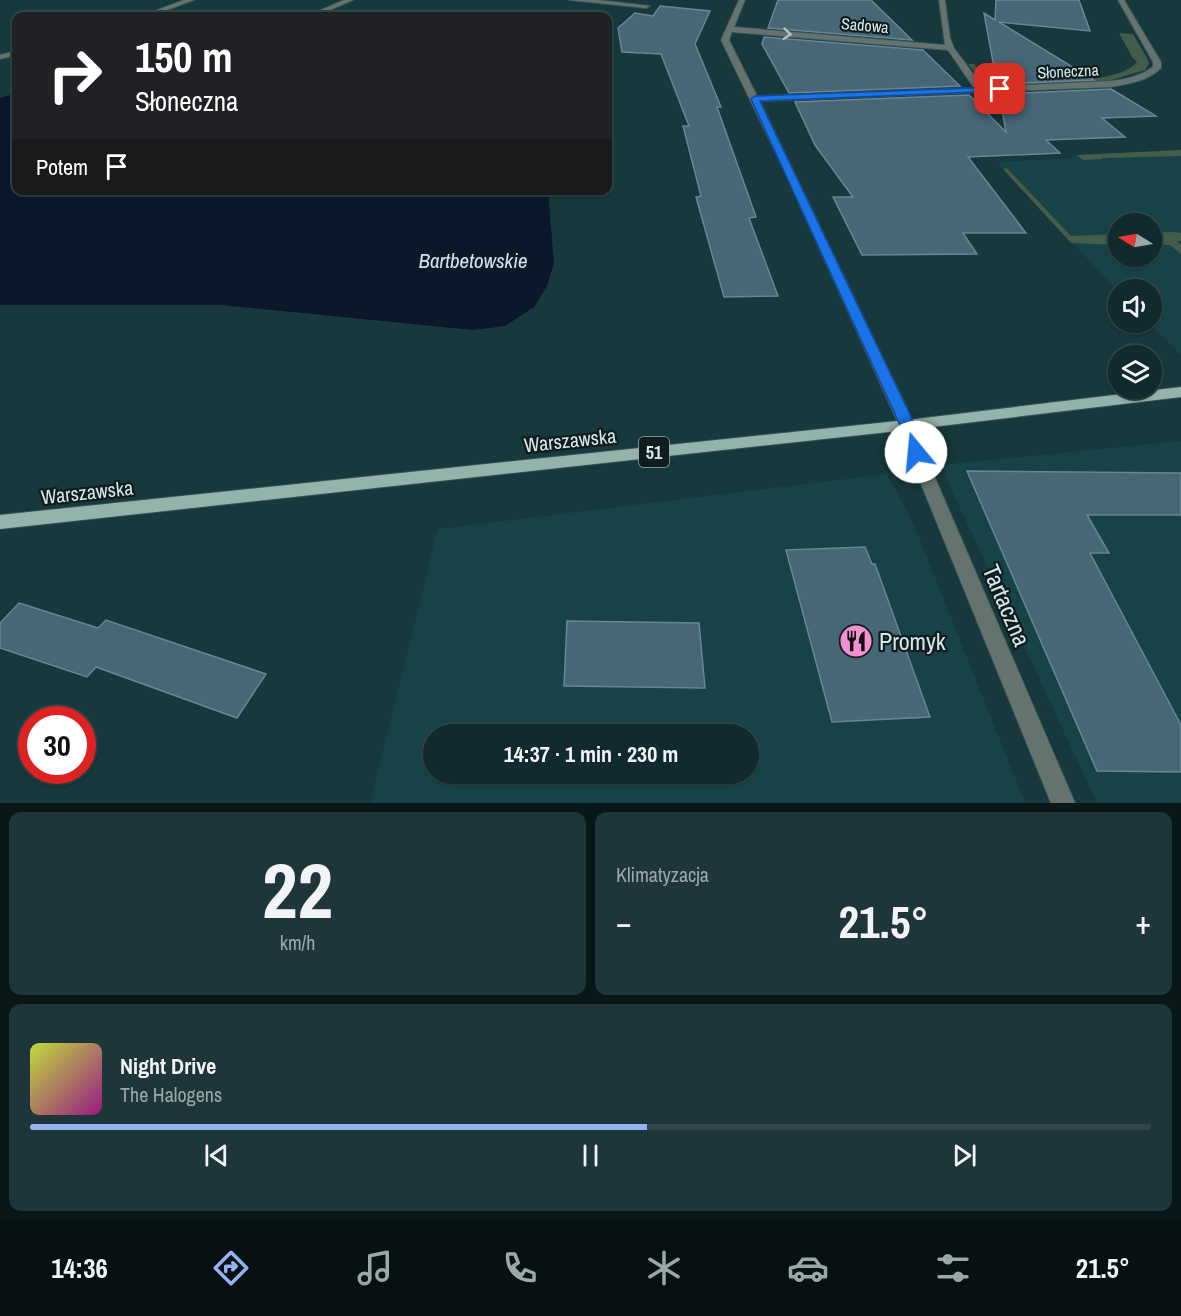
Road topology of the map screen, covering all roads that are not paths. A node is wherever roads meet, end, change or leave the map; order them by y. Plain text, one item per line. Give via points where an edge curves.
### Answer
1 (191, 0) edge
2 (350, 0) edge
3 (572, 0) edge
4 (742, 0) edge
5 (942, 0) edge
6 (1121, 0) edge
7 (646, 6) dead end
8 (156, 12) edge
9 (321, 12) edge
10 (729, 29) junction
11 (950, 48) junction
12 (980, 90) junction
13 (755, 99) junction
14 (1181, 392) edge
15 (908, 425) junction
16 (0, 522) edge
17 (1063, 803) edge

1 - 8 street
2 - 9 street
3 - 7 street
4 - 10 street
5 - 11 street
6 - 12 street, Słoneczna via 1155,57 1157,68 1153,72 1104,85
10 -> 11 street, Sadowa
10 - 13 street, Tartaczna via 725,40
11 - 12 street
12 - 13 street, Słoneczna
13 - 15 street, Tartaczna
14 - 15 main road, Warszawska / 51
15 - 16 main road, Warszawska / 51
15 - 17 street, Tartaczna

